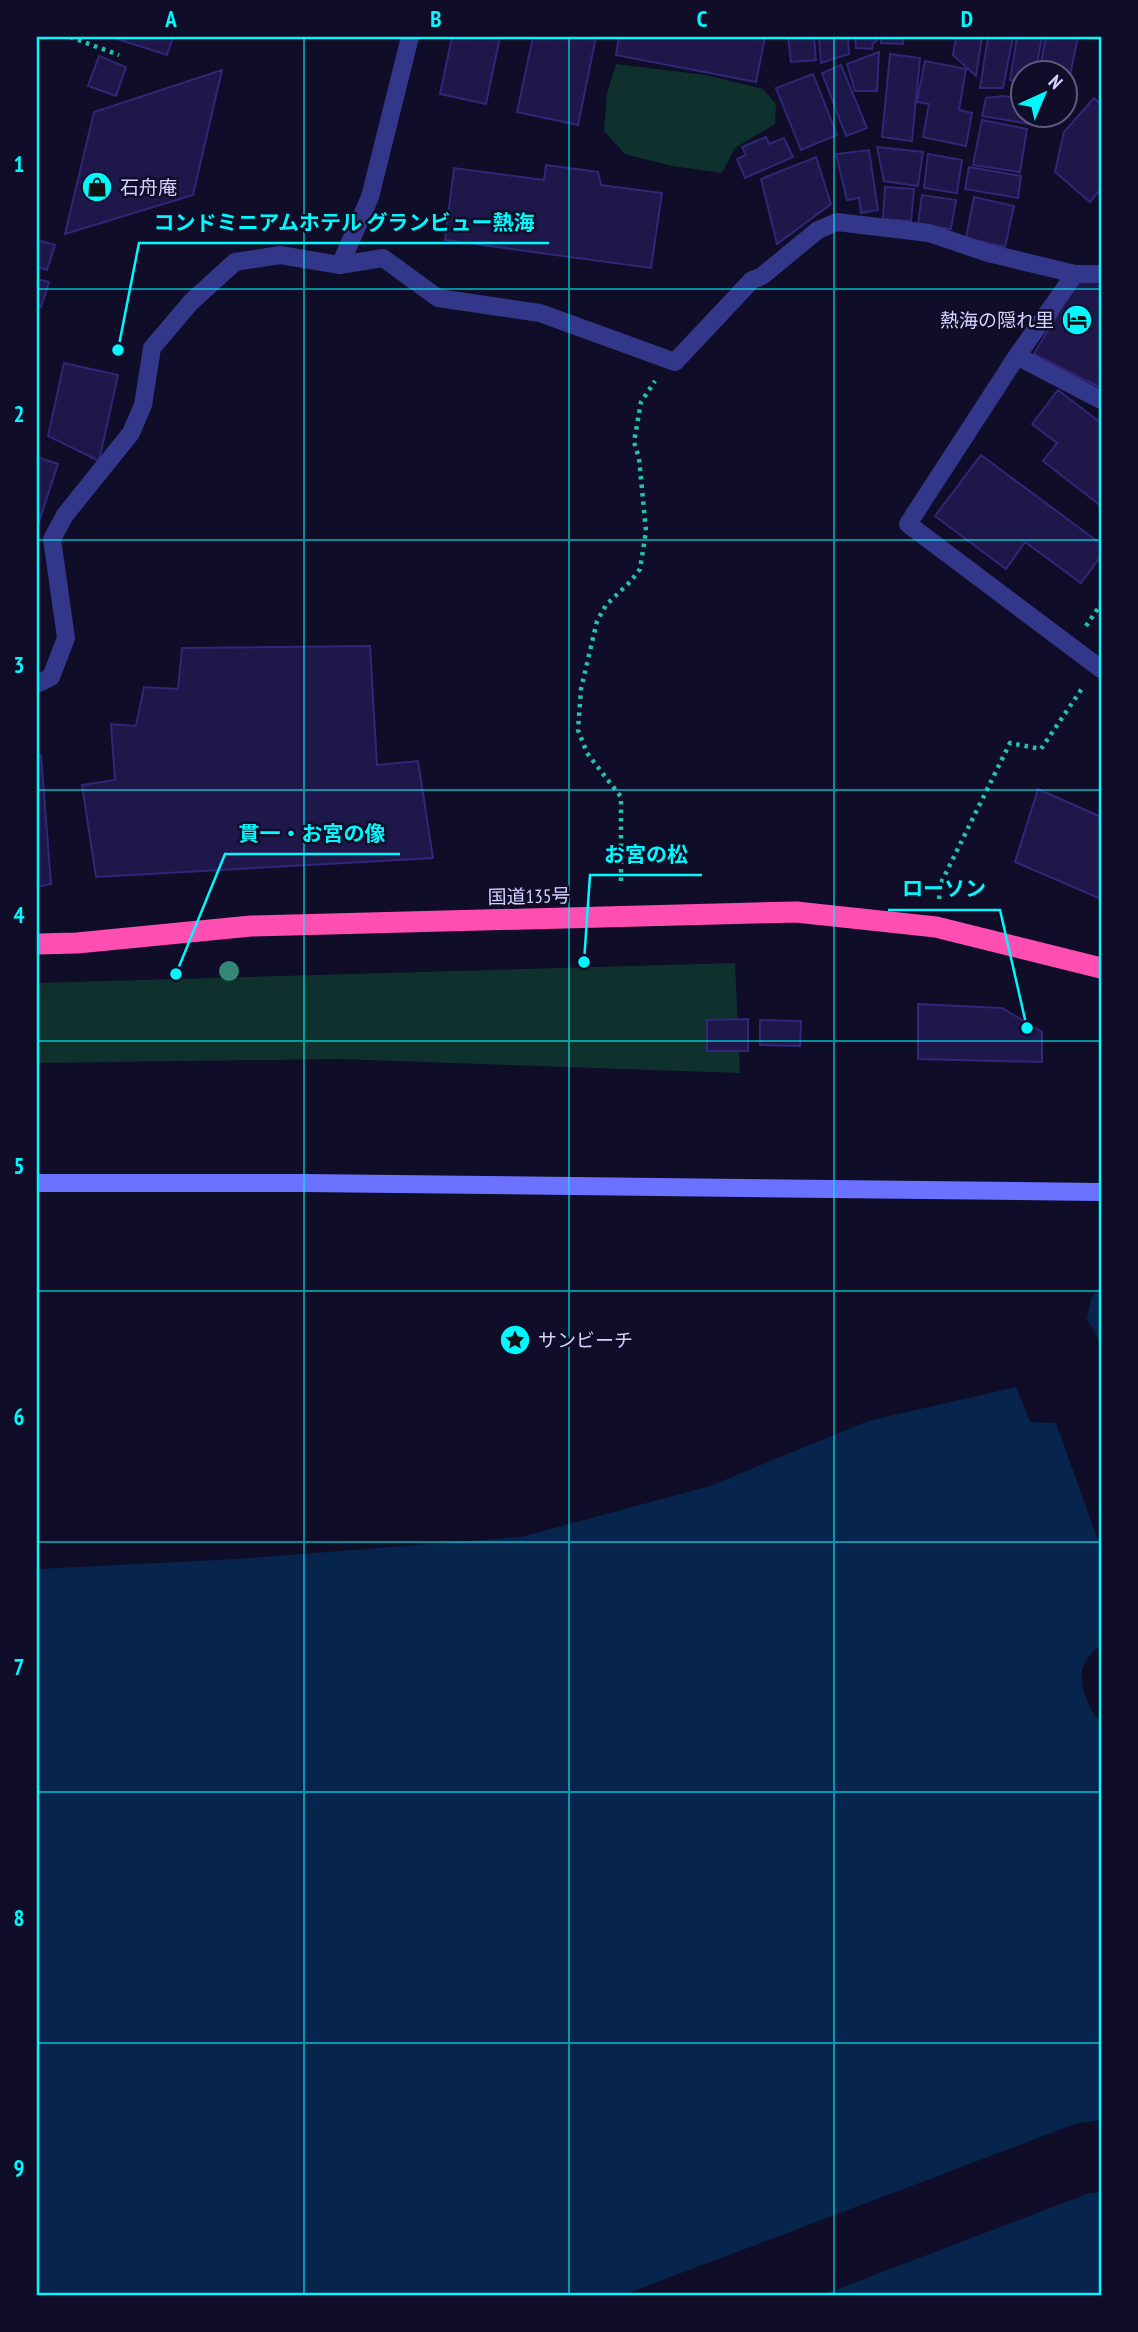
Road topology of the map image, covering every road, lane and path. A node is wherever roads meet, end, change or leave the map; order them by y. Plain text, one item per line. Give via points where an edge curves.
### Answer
1 (70, 37) edge
2 (410, 37) edge
3 (120, 55) dead end
4 (340, 265) junction
5 (1075, 274) junction
6 (1101, 274) edge
7 (1017, 356) junction
8 (674, 362) junction
9 (1101, 400) edge
10 (1099, 668) edge
11 (37, 684) edge
12 (621, 881) dead end
13 (936, 928) junction
14 (37, 944) edge
15 (1101, 969) edge
16 (37, 1183) edge
17 (1101, 1192) edge

1 - 3 path
2 - 4 street via 370,197
4 - 8 street via 383,258 438,298 540,313
4 - 11 street via 280,255 235,262 191,302 152,348 144,405 131,433 65,515 52,539 66,638 51,677
5 - 6 street
5 - 7 street
5 - 8 street via 929,233 837,222 818,230 752,280
7 - 9 street
7 - 10 street via 908,524
8 - 12 path via 641,402 634,442 646,531 640,569 597,621 581,689 579,730 587,753 621,797
10 - 13 path via 1041,749 1010,743 941,883
13 - 14 highway, 国道135号 via 796,912 251,926
13 - 15 highway, 国道135号
16 - 17 street

